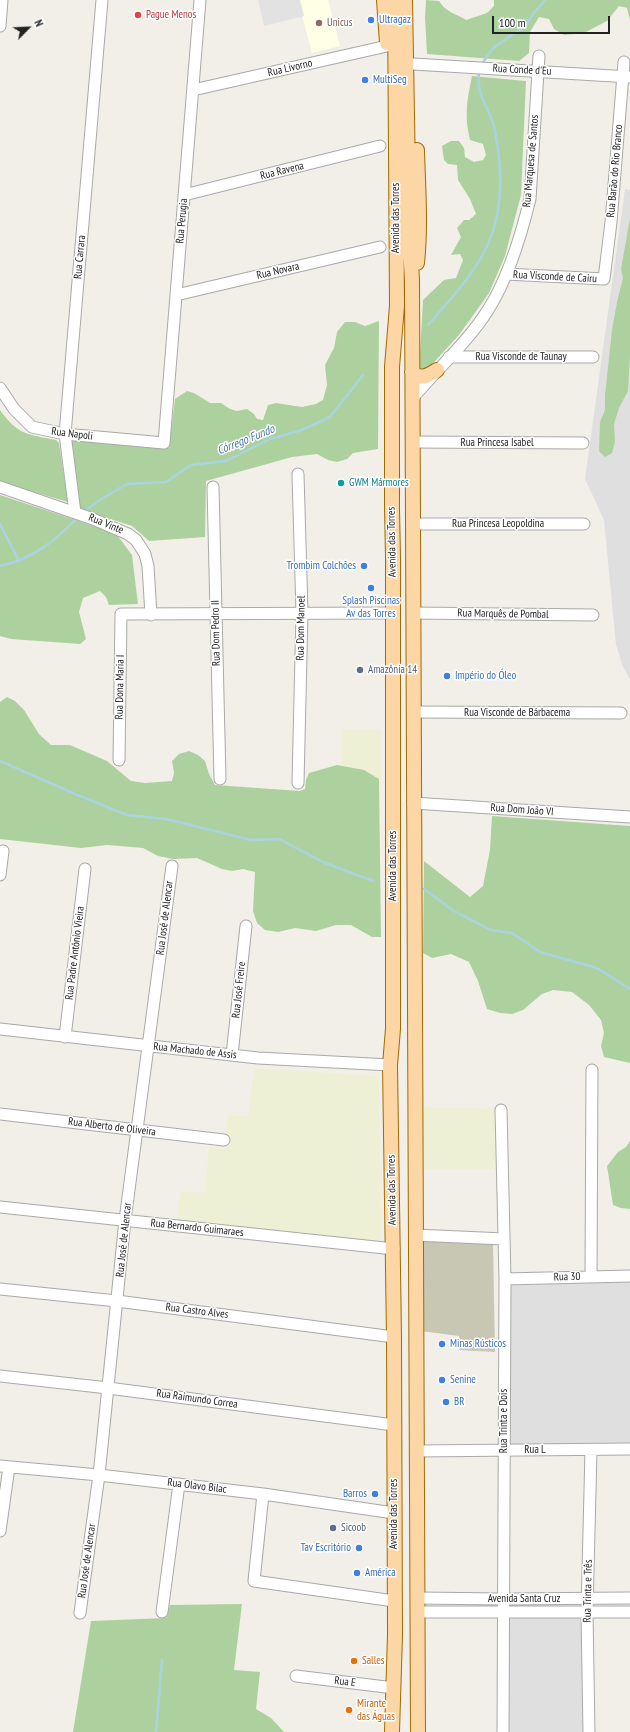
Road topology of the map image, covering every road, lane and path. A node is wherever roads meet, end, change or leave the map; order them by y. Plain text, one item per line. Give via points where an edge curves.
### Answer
1 (2, 0) edge
2 (102, 0) edge
3 (200, 0) edge
4 (384, 0) edge
5 (395, 0) edge
6 (405, 0) edge
7 (413, 0) edge
8 (0, 26) edge
9 (387, 46) junction
10 (538, 56) dead end
11 (624, 62) dead end
12 (413, 64) junction
13 (538, 71) junction
14 (627, 77) edge
15 (193, 90) junction
16 (380, 146) dead end
17 (184, 195) junction
18 (402, 230) junction
19 (380, 247) dead end
20 (506, 274) junction
21 (604, 279) joint
22 (412, 280) junction
23 (176, 295) junction
24 (593, 356) dead end
25 (449, 357) junction
26 (392, 367) junction
27 (437, 370) junction
28 (412, 372) junction
29 (0, 388) edge
30 (412, 399) junction
31 (64, 434) junction
32 (412, 442) junction
33 (164, 443) joint
34 (583, 443) dead end
35 (298, 474) dead end
36 (1, 487) edge
37 (213, 487) dead end
38 (76, 513) junction
39 (412, 524) junction
40 (584, 524) dead end
41 (393, 557) junction
42 (412, 583) junction
43 (302, 612) junction
44 (216, 613) junction
45 (393, 613) junction
46 (413, 613) junction
47 (151, 615) junction
48 (593, 615) dead end
49 (413, 712) junction
50 (621, 713) dead end
51 (120, 760) dead end
52 (220, 779) dead end
53 (298, 783) dead end
54 (414, 804) junction
55 (630, 817) edge
56 (3, 851) dead end
57 (172, 866) dead end
58 (85, 869) dead end
59 (0, 875) edge
60 (246, 926) dead end
61 (0, 1029) edge
62 (65, 1037) junction
63 (149, 1046) junction
64 (232, 1055) junction
65 (415, 1060) junction
66 (390, 1065) junction
67 (592, 1070) dead end
68 (391, 1108) junction
69 (501, 1110) dead end
70 (0, 1114) edge
71 (137, 1130) junction
72 (415, 1134) junction
73 (224, 1140) dead end
74 (0, 1207) edge
75 (125, 1220) junction
76 (415, 1235) junction
77 (504, 1238) junction
78 (394, 1250) junction
79 (630, 1276) edge
80 (591, 1277) junction
81 (504, 1279) junction
82 (0, 1289) edge
83 (117, 1301) junction
84 (394, 1337) junction
85 (0, 1376) edge
86 (108, 1388) junction
87 (394, 1425) junction
88 (630, 1449) edge
89 (504, 1450) junction
90 (591, 1450) junction
91 (416, 1451) junction
92 (4, 1467) edge
93 (99, 1475) junction
94 (179, 1484) junction
95 (263, 1494) junction
96 (394, 1513) junction
97 (0, 1531) edge
98 (417, 1598) junction
99 (630, 1598) edge
100 (504, 1599) junction
101 (587, 1599) junction
102 (394, 1601) junction
103 (162, 1612) dead end
104 (417, 1612) junction
105 (504, 1612) junction
106 (587, 1612) junction
107 (630, 1612) edge
108 (80, 1613) dead end
109 (395, 1635) junction
110 (417, 1647) junction
111 (296, 1676) dead end
112 (394, 1688) junction
113 (392, 1732) edge
114 (418, 1732) edge
115 (503, 1732) edge
116 (589, 1732) edge

1 - 8 street
2 - 31 street, Rua Carrara
3 - 15 street, Rua Perugia
4 - 9 main road
5 - 18 main road, Avenida das Torres
6 - 18 main road, Avenida das Torres
7 - 12 main road
9 - 15 street, Rua Livorno
9 - 26 main road
10 - 13 street, Rua Marquesa de Santos
11 - 14 street, Rua Barão do Rio Branco
12 - 13 street, Rua Conde d'Eu
12 - 22 main road via 420,243 417,267
13 - 14 street, Rua Conde d'Eu
13 - 20 street, Rua Marquesa de Santos via 530,199
14 - 21 street, Rua Barão do Rio Branco
15 - 17 street, Rua Perugia
16 - 17 street, Rua Ravena
17 - 23 street, Rua Perugia
18 - 22 main road, Avenida das Torres
18 - 26 main road, Avenida das Torres
19 - 23 street, Rua Novara
20 - 21 street, Rua Visconde de Cairu
20 - 25 street, Rua Marquesa de Santos via 488,310
22 - 28 main road, Avenida das Torres
23 - 33 street, Rua Perugia
24 - 25 street, Rua Visconde de Taunay
25 - 27 street, Rua Marquesa de Santos
26 - 41 main road, Avenida das Torres
27 - 28 main road via 421,377 415,376
27 - 30 street, Rua Marquesa de Santos
28 - 30 main road, Avenida das Torres
29 - 31 street, Rua Napoli via 14,409 32,427
30 - 32 main road, Avenida das Torres
31 - 33 street, Rua Napoli
31 - 38 street, Rua Carrara
32 - 34 street, Rua Princesa Isabel
32 - 39 main road, Avenida das Torres
35 - 43 street, Rua Dom Manoel
36 - 38 street, Rua Vinte
37 - 44 street, Rua Dom Pedro II
38 - 47 street, Rua Vinte via 128,534 136,540 145,554 148,566
39 - 40 street, Rua Princesa Leopoldina
39 - 42 main road, Avenida das Torres
41 - 42 main road via 397,548 407,549 411,558
41 - 45 main road, Avenida das Torres
42 - 46 main road, Avenida das Torres
43 - 44 street
43 - 45 street
43 - 53 street, Rua Dom Manoel
44 - 47 street
44 - 52 street, Rua Dom Pedro II
45 - 66 main road, Avenida das Torres via 393,1029
46 - 48 street, Rua Marquês de Pombal
46 - 49 main road, Avenida das Torres
47 - 51 street, Rua Dona Maria I via 121,614
49 - 50 street, Rua Visconde de Bárbacema
49 - 54 main road, Avenida das Torres
54 - 55 street, Rua Dom João VI
54 - 65 main road, Avenida das Torres
56 - 59 street
57 - 63 street, Rua José de Alencar
58 - 62 street, Rua Padre Antônio Vieira
60 - 64 street, Rua José Freire
61 - 62 street, Rua Machado de Assis
62 - 63 street, Rua Machado de Assis
63 - 64 street, Rua Machado de Assis
63 - 71 street, Rua José de Alencar
64 - 66 street, Rua Machado de Assis
65 - 66 main road via 412,1067 407,1069 400,1070
65 - 72 main road, Avenida das Torres
66 - 68 main road, Avenida das Torres
67 - 80 street
68 - 72 main road via 402,1101 408,1102 413,1112
68 - 78 main road, Avenida das Torres
69 - 77 street, Rua Trinta e Dois
70 - 71 street, Rua Alberto de Oliveira
71 - 73 street, Rua Alberto de Oliveira
71 - 75 street, Rua José de Alencar
72 - 76 main road, Avenida das Torres
74 - 75 street, Rua Bernardo Guimaraes
75 - 78 street, Rua Bernardo Guimaraes
75 - 83 street, Rua José de Alencar
76 - 77 street
76 - 91 main road, Avenida das Torres
77 - 81 street, Rua Trinta e Dois
78 - 84 main road, Avenida das Torres
79 - 80 street, Rua 30
80 - 81 street, Rua 30
81 - 89 street, Rua Trinta e Dois
82 - 83 street, Rua Castro Alves
83 - 84 street, Rua Castro Alves
83 - 86 street, Rua José de Alencar
84 - 87 main road, Avenida das Torres
85 - 86 street, Rua Raimundo Correa
86 - 87 street, Rua Raimundo Correa
86 - 93 street, Rua José de Alencar
87 - 96 main road, Avenida das Torres
88 - 90 street, Rua L
89 - 90 street, Rua L
89 - 91 street, Rua L
89 - 100 street, Rua Trinta e Dois
90 - 101 street, Rua Trinta e Três
91 - 98 main road, Avenida das Torres
92 - 93 street, Rua Olavo Bilac
92 - 97 street
93 - 94 street, Rua Olavo Bilac
93 - 108 street, Rua José de Alencar
94 - 95 street, Rua Olavo Bilac
94 - 103 street
95 - 96 street, Rua Olavo Bilac
95 - 102 street via 254,1581
96 - 102 main road, Avenida das Torres
98 - 100 street, Avenida Santa Cruz
98 - 104 main road, Avenida das Torres
99 - 101 street, Avenida Santa Cruz
100 - 101 street, Avenida Santa Cruz
100 - 105 street, Rua Trinta e Dois
101 - 106 street, Rua Trinta e Três
102 - 109 main road, Avenida das Torres
104 - 105 street, Avenida Santa Cruz
104 - 110 main road, Avenida das Torres
105 - 106 street, Avenida Santa Cruz
105 - 115 street, Rua Trinta e Dois
106 - 107 street, Avenida Santa Cruz
106 - 116 street, Rua Trinta e Três
109 - 110 main road via 402,1653 408,1653
109 - 112 main road, Avenida das Torres
110 - 114 main road, Avenida das Torres
111 - 112 street, Rua E
112 - 113 main road, Avenida das Torres

